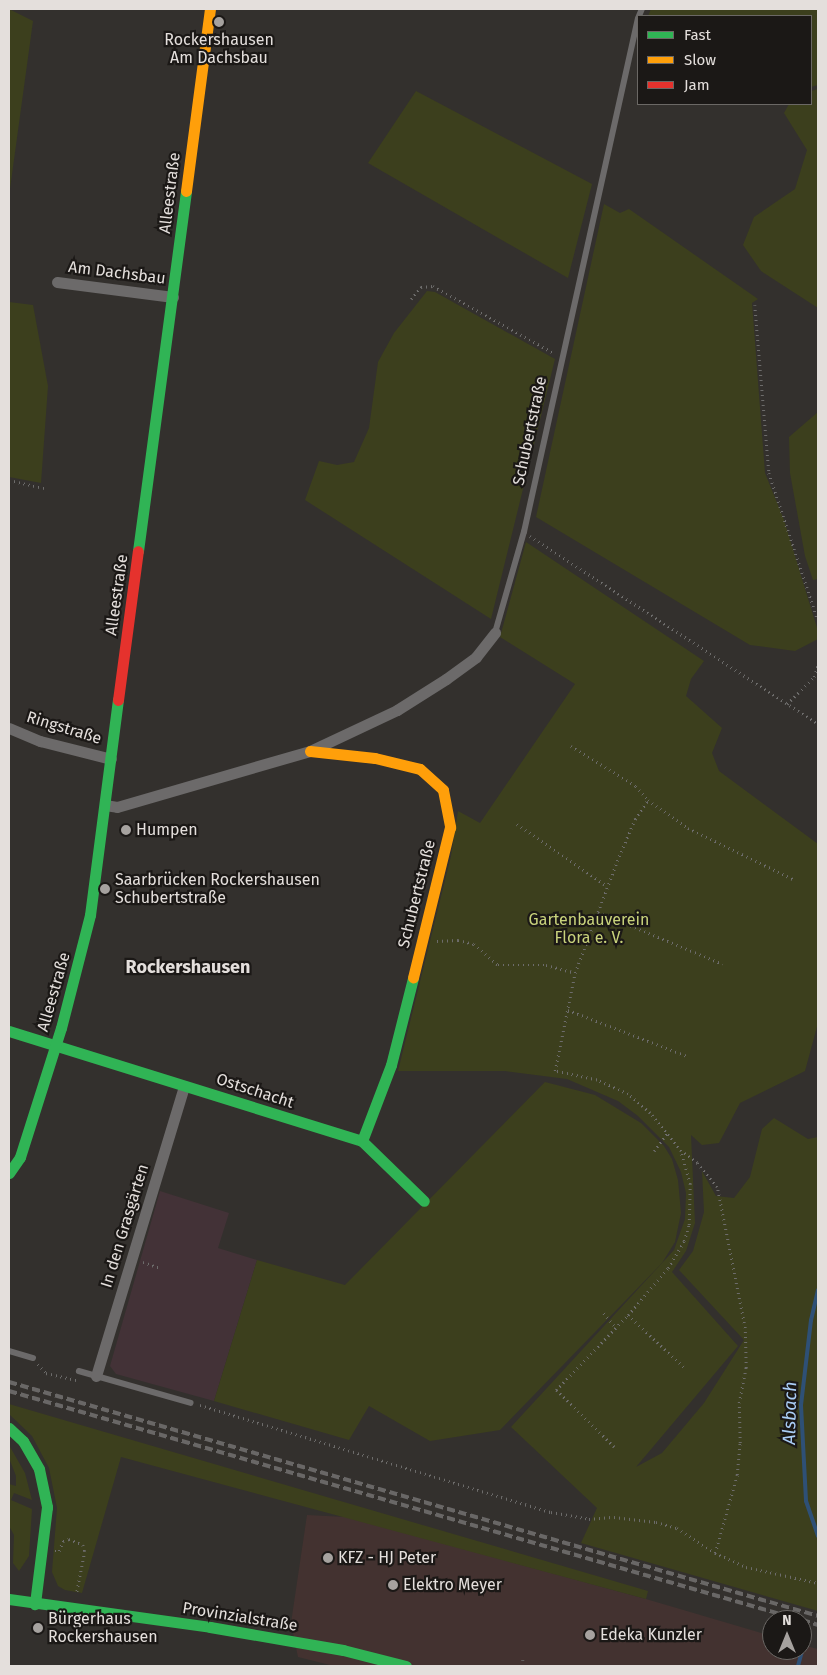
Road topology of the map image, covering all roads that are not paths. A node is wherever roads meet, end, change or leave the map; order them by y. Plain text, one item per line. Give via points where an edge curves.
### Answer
1 (210, 9) edge
2 (637, 21) edge
3 (57, 282) dead end
4 (173, 297) junction
5 (495, 633) joint
6 (9, 728) edge
7 (310, 750) junction
8 (111, 759) junction
9 (105, 805) junction
10 (9, 1031) edge
11 (55, 1046) junction
12 (184, 1086) junction
13 (362, 1141) junction
14 (9, 1174) edge
15 (424, 1201) dead end
16 (9, 1351) edge
17 (33, 1358) road end
18 (79, 1371) road end
19 (96, 1376) junction
20 (191, 1403) road end
21 (9, 1428) edge
22 (9, 1600) edge
23 (35, 1604) junction
24 (406, 1666) edge

1 - 4 street, Alleestraße
2 - 5 lane, Schubertstraße via 524,532
3 - 4 street, Am Dachsbau
4 - 8 street, Alleestraße
5 - 7 street, Schubertstraße via 476,656 397,710
6 - 8 street, Ringstraße via 40,741
7 - 9 street, Schubertstraße via 117,807
7 - 13 street, Schubertstraße via 402,763 420,769 443,790 450,827 391,1065
8 - 9 street, Alleestraße
9 - 11 street, Alleestraße via 84,946
10 - 11 street, Ostschacht
11 - 12 street, Ostschacht
11 - 14 street, Alleestraße via 20,1157
12 - 13 street, Ostschacht
12 - 19 street, In den Grasgärten
13 - 15 street, Ostschacht
16 - 17 lane
18 - 19 lane
19 - 20 lane
21 - 23 street via 23,1441 39,1469 47,1508
22 - 23 street, Provinzialstraße
23 - 24 street, Provinzialstraße via 220,1629 343,1650

